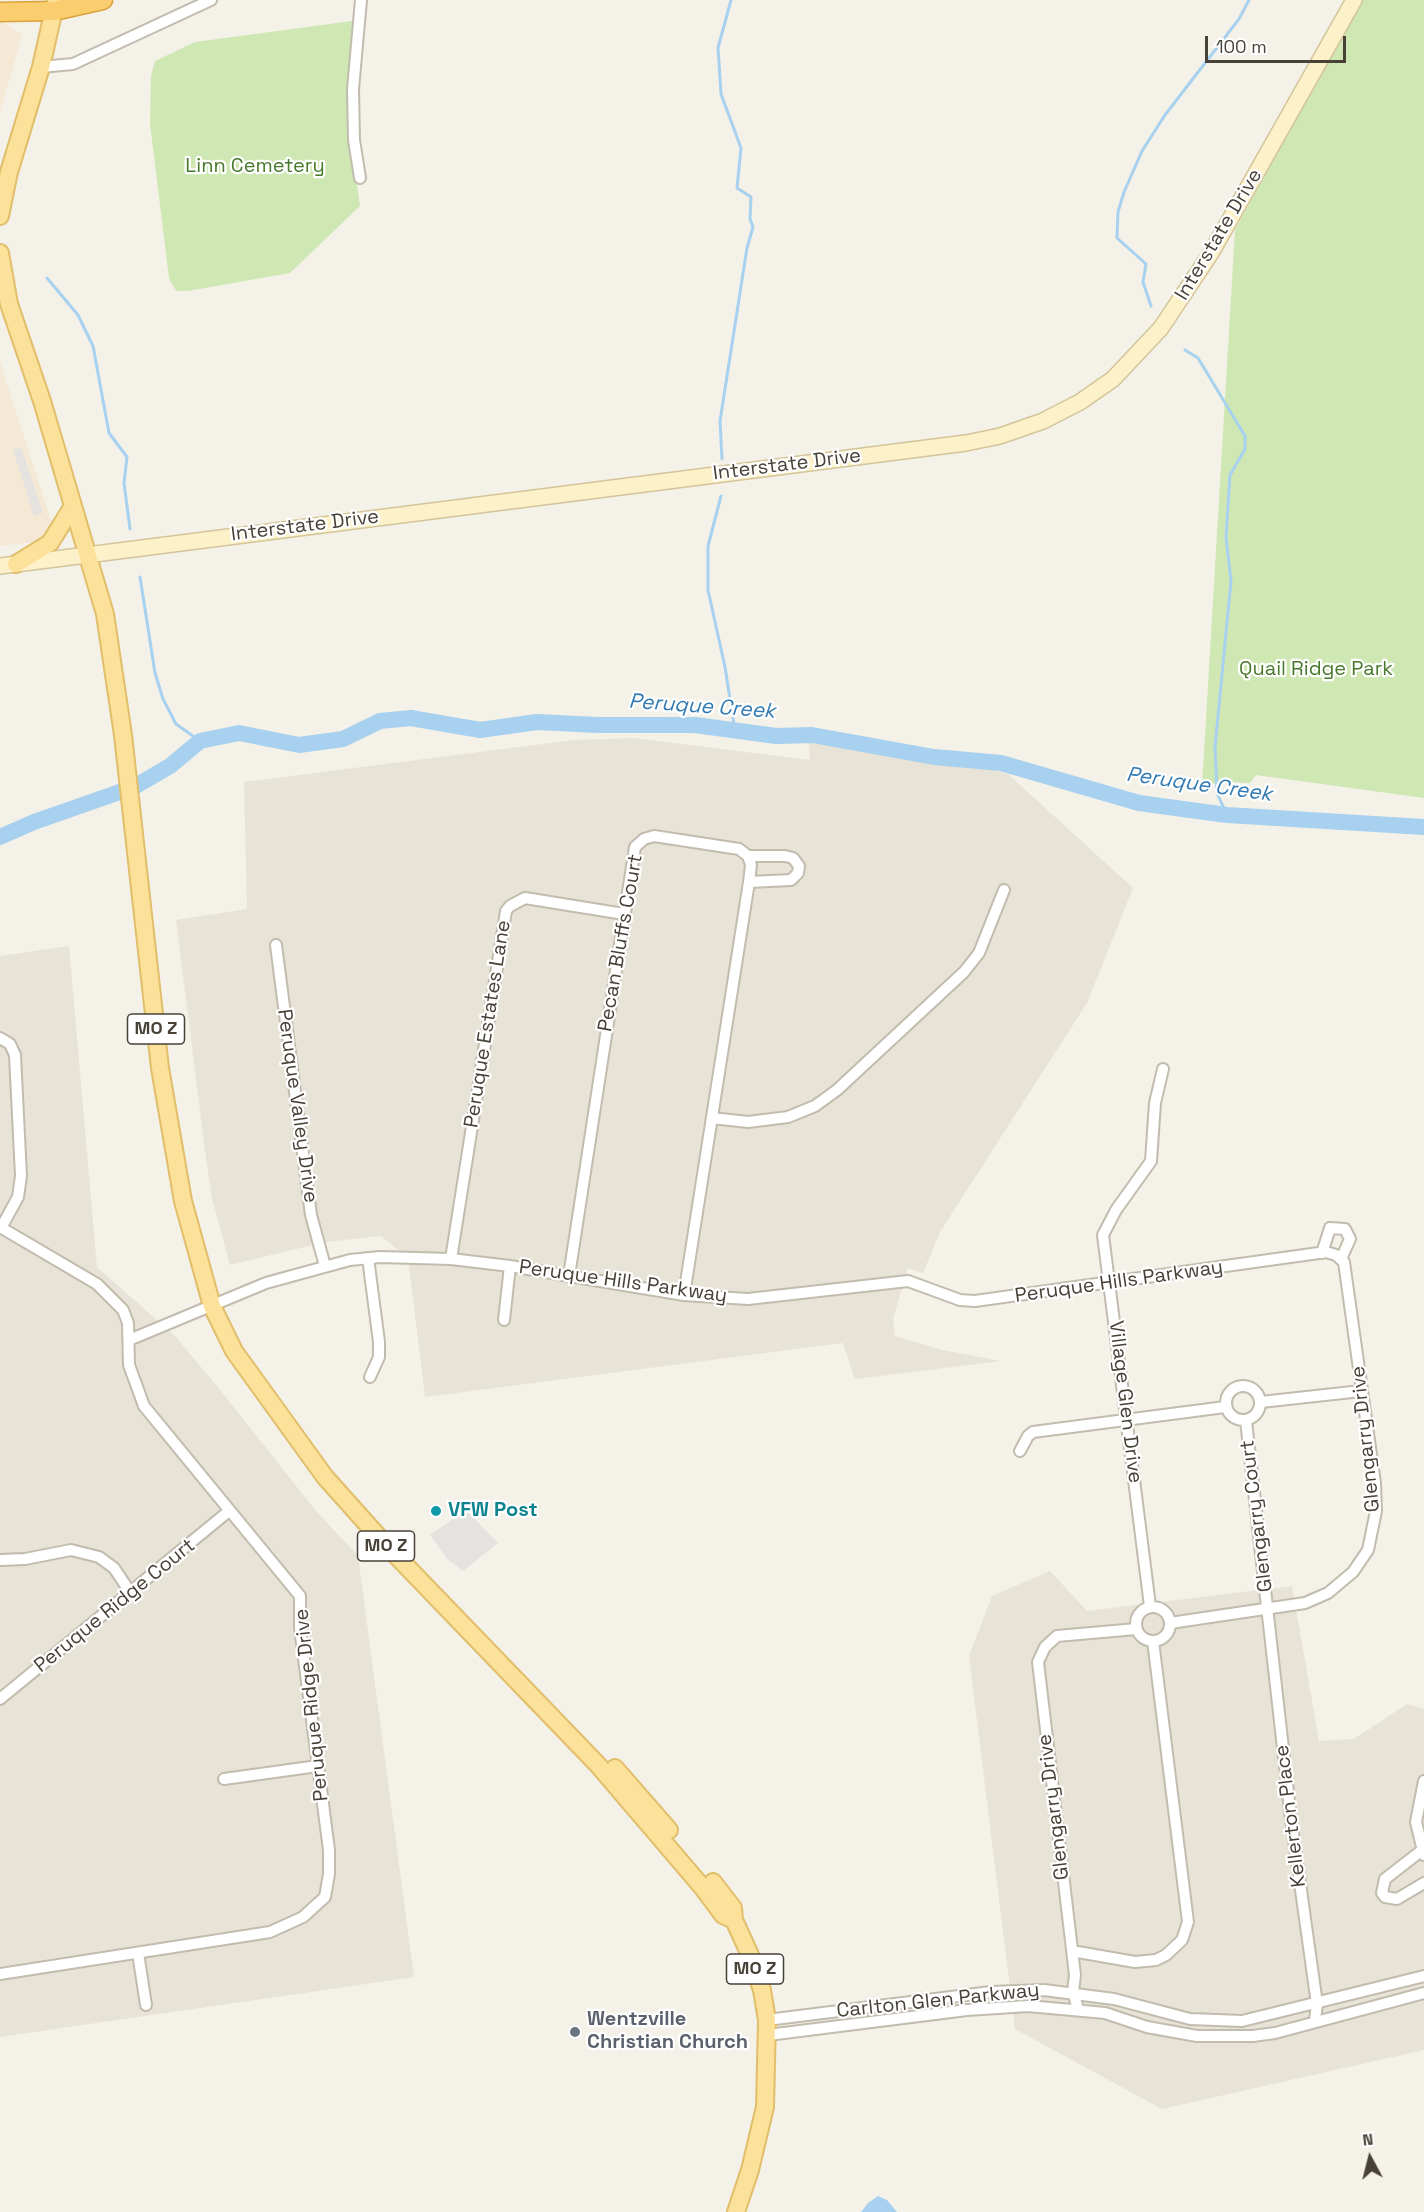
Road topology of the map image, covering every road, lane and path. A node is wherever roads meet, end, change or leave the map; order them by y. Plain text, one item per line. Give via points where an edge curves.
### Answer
1 (103, 0) edge
2 (211, 0) edge
3 (361, 0) edge
4 (1354, 0) edge
5 (55, 5) edge
6 (0, 12) edge
7 (41, 67) junction
8 (360, 178) dead end
9 (0, 216) edge
10 (1, 258) edge
11 (4, 297) edge
12 (73, 506) junction
13 (87, 554) junction
14 (8, 565) edge
15 (748, 856) junction
16 (749, 882) junction
17 (1004, 890) dead end
18 (624, 914) junction
19 (276, 945) dead end
20 (0, 1038) edge
21 (1163, 1069) dead end
22 (712, 1118) junction
23 (1, 1227) edge
24 (1322, 1253) junction
25 (1339, 1257) junction
26 (368, 1258) junction
27 (451, 1259) junction
28 (325, 1266) junction
29 (510, 1266) junction
30 (569, 1276) junction
31 (1109, 1283) junction
32 (684, 1295) junction
33 (212, 1306) junction
34 (504, 1320) dead end
35 (129, 1340) junction
36 (370, 1377) dead end
37 (1361, 1390) junction
38 (1261, 1402) junction
39 (1225, 1407) junction
40 (1128, 1419) junction
41 (1246, 1421) junction
42 (1020, 1451) dead end
43 (229, 1511) junction
44 (0, 1560) edge
45 (130, 1592) junction
46 (1150, 1606) junction
47 (1268, 1610) junction
48 (1170, 1623) junction
49 (1136, 1629) junction
50 (1153, 1641) junction
51 (0, 1699) edge
52 (318, 1766) junction
53 (224, 1779) dead end
54 (1424, 1781) edge
55 (1423, 1853) edge
56 (1424, 1883) edge
57 (1072, 1951) junction
58 (138, 1953) junction
59 (0, 1974) edge
60 (1424, 1976) edge
61 (1073, 1992) junction
62 (1424, 1993) edge
63 (1317, 2004) junction
64 (146, 2005) dead end
65 (1078, 2009) junction
66 (1316, 2020) junction
67 (767, 2028) junction
68 (736, 2212) edge

1 - 5 highway
2 - 7 street via 73,64
3 - 8 street via 353,89 354,140
4 - 13 main road, Interstate Drive via 1211,253 1161,328 1113,380 1043,421 966,443
5 - 6 highway
5 - 7 main road
7 - 9 main road via 16,145
10 - 11 main road, MO Z
11 - 12 main road, MO Z via 42,401
12 - 13 main road, MO Z
12 - 14 main road via 50,543
13 - 14 main road, Interstate Drive
13 - 33 main road, MO Z via 105,614 123,735 172,1148 191,1238
15 - 16 street
15 - 16 street, Pecan Bluffs Court via 785,856 793,858 799,866 791,880
15 - 18 street, Pecan Bluffs Court via 739,849 654,836 644,839 635,847
16 - 22 street
17 - 22 street via 979,953 964,972 837,1090 815,1106 788,1117 748,1122
18 - 27 street, Peruque Estates Lane via 525,898 506,911
18 - 30 street, Pecan Bluffs Court
19 - 28 street, Peruque Valley Drive via 311,1215
20 - 23 street via 10,1044 15,1055 21,1176 18,1197
21 - 31 street, Village Glen Drive via 1155,1103 1151,1161 1103,1235
22 - 32 street
23 - 35 street, Peruque Ridge Drive via 97,1284 123,1310
24 - 25 street, Peruque Hills Parkway
24 - 25 street via 1330,1228 1345,1229 1350,1239
24 - 31 street, Peruque Hills Parkway
25 - 37 street, Glengarry Drive via 1344,1262
26 - 27 street, Peruque Hills Parkway
26 - 28 street, Peruque Hills Parkway
26 - 36 street via 379,1342 379,1357
27 - 29 street, Peruque Hills Parkway
28 - 33 street, Peruque Hills Parkway via 266,1283
29 - 30 street, Peruque Hills Parkway
29 - 34 street
30 - 32 street, Peruque Hills Parkway
31 - 32 street, Peruque Hills Parkway via 975,1301 960,1300 909,1281 748,1299
31 - 40 street, Village Glen Drive
33 - 35 street, Peruque Hills Parkway
33 - 67 main road, MO Z via 234,1351 325,1477 622,1792 723,1915 734,1920 762,1990
35 - 43 street, Peruque Ridge Drive via 129,1365 144,1406
37 - 38 street
37 - 47 street, Glengarry Drive via 1375,1483 1376,1511 1368,1550 1353,1572 1328,1593 1305,1603
38 - 39 street via 1257,1391 1235,1387 1227,1395
38 - 41 street, Glengarry Court via 1259,1411
39 - 40 street
39 - 41 street, Glengarry Court via 1237,1420
40 - 42 street via 1033,1432
40 - 46 street, Village Glen Drive
41 - 47 street, Glengarry Court
43 - 45 street, Peruque Ridge Court
43 - 52 street, Peruque Ridge Drive via 300,1596 300,1628
44 - 45 street via 71,1550 99,1557 114,1568
45 - 51 street, Peruque Ridge Court
46 - 48 street via 1160,1607
46 - 49 street via 1141,1610
47 - 48 street, Glengarry Drive
47 - 63 street, Kellerton Place via 1295,1853
48 - 50 street via 1168,1632
49 - 50 street via 1146,1640
49 - 57 street, Glengarry Drive via 1057,1636 1045,1647 1038,1662
50 - 57 street via 1188,1922 1182,1940 1156,1960 1135,1962
52 - 53 street
52 - 58 street, Peruque Ridge Drive via 329,1850 325,1897 303,1917 270,1932
54 - 55 street via 1416,1822
55 - 56 street via 1385,1879 1382,1893 1396,1899
57 - 61 street, Glengarry Drive
58 - 59 street, Peruque Ridge Drive
58 - 64 street
60 - 63 street, Carlton Glen Parkway
61 - 63 street, Carlton Glen Parkway via 1203,2021 1242,2021
61 - 65 street, Glengarry Drive
61 - 67 street, Carlton Glen Parkway via 991,1992
62 - 66 street, Carlton Glen Parkway
63 - 66 street, Kellerton Place
65 - 66 street, Carlton Glen Parkway via 1197,2036 1263,2034
65 - 67 street, Carlton Glen Parkway via 1010,2006
67 - 68 main road, MO Z via 765,2107

